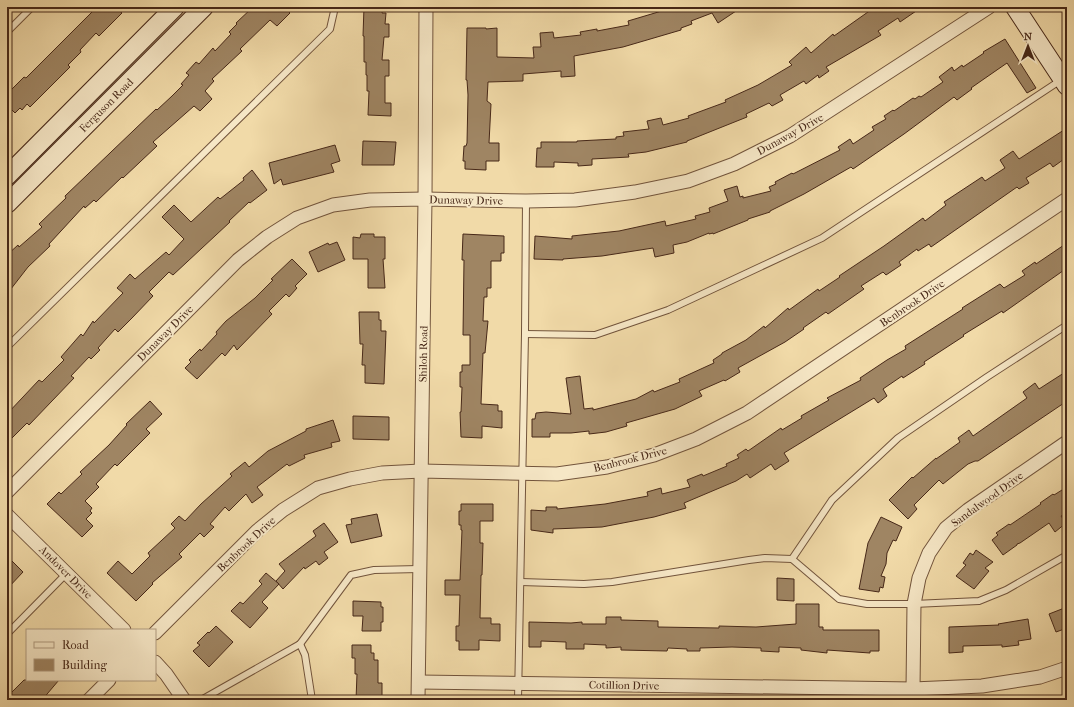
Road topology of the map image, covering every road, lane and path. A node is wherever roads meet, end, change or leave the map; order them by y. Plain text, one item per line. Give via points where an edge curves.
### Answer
1 (32, 7) edge
2 (175, 7) edge
3 (204, 7) edge
4 (335, 7) edge
5 (426, 7) edge
6 (989, 7) edge
7 (1015, 7) edge
8 (7, 32) edge
9 (1065, 83) edge
10 (87, 95) junction
11 (102, 109) junction
12 (7, 176) edge
13 (425, 199) junction
14 (1067, 200) edge
15 (526, 201) junction
16 (7, 204) edge
17 (1067, 325) edge
18 (525, 334) junction
19 (7, 347) edge
20 (1067, 442) edge
21 (421, 472) junction
22 (522, 474) junction
23 (7, 492) edge
24 (7, 515) edge
25 (1067, 555) edge
26 (792, 559) junction
27 (419, 570) junction
28 (67, 573) junction
29 (521, 582) junction
30 (914, 604) junction
31 (123, 629) edge
32 (156, 632) edge
33 (7, 634) edge
34 (300, 644) junction
35 (156, 663) edge
36 (1067, 668) edge
37 (108, 681) edge
38 (419, 682) junction
39 (519, 683) junction
40 (913, 689) junction
41 (89, 700) edge
42 (184, 700) edge
43 (201, 700) edge
44 (312, 700) edge
45 (418, 700) edge
46 (518, 700) edge

1 - 8 lane
2 - 10 main road, Ferguson Road
3 - 11 main road, Ferguson Road
4 - 19 lane via 330,29
5 - 13 street, Shiloh Road
6 - 15 street, Dunaway Drive via 790,136 734,164 688,181 634,192 575,200
7 - 9 main road
9 - 18 lane via 822,238 668,310 595,335
10 - 11 main road
10 - 12 main road, Ferguson Road
11 - 16 main road, Ferguson Road
13 - 15 street, Dunaway Drive
13 - 21 street, Shiloh Road
13 - 23 street, Dunaway Drive via 370,200 333,205 297,218 267,237 238,260
14 - 22 street, Benbrook Drive via 747,413 696,439 654,456 608,468 557,474
15 - 18 lane
17 - 26 lane via 898,438 832,500
18 - 22 lane
20 - 30 street, Sandalwood Drive via 946,528 929,554 919,578
21 - 22 street, Benbrook Drive
21 - 27 street, Shiloh Road
21 - 32 street, Benbrook Drive via 382,473 318,488 283,510 257,531
22 - 29 lane
24 - 28 street, Andover Drive
25 - 30 lane via 1006,590 979,601
26 - 29 lane via 749,560 612,582
26 - 30 lane via 839,599 867,604
27 - 34 lane via 374,570 351,575
27 - 38 street, Shiloh Road
28 - 31 street, Andover Drive
28 - 33 lane
29 - 39 lane
30 - 40 street, Sandalwood Drive
34 - 43 lane
34 - 44 lane via 305,655
35 - 42 street
36 - 40 street, Cotillion Drive via 1040,677 982,686
37 - 41 street
38 - 39 street, Cotillion Drive
38 - 45 street, Shiloh Road
39 - 40 street, Cotillion Drive
39 - 46 lane

